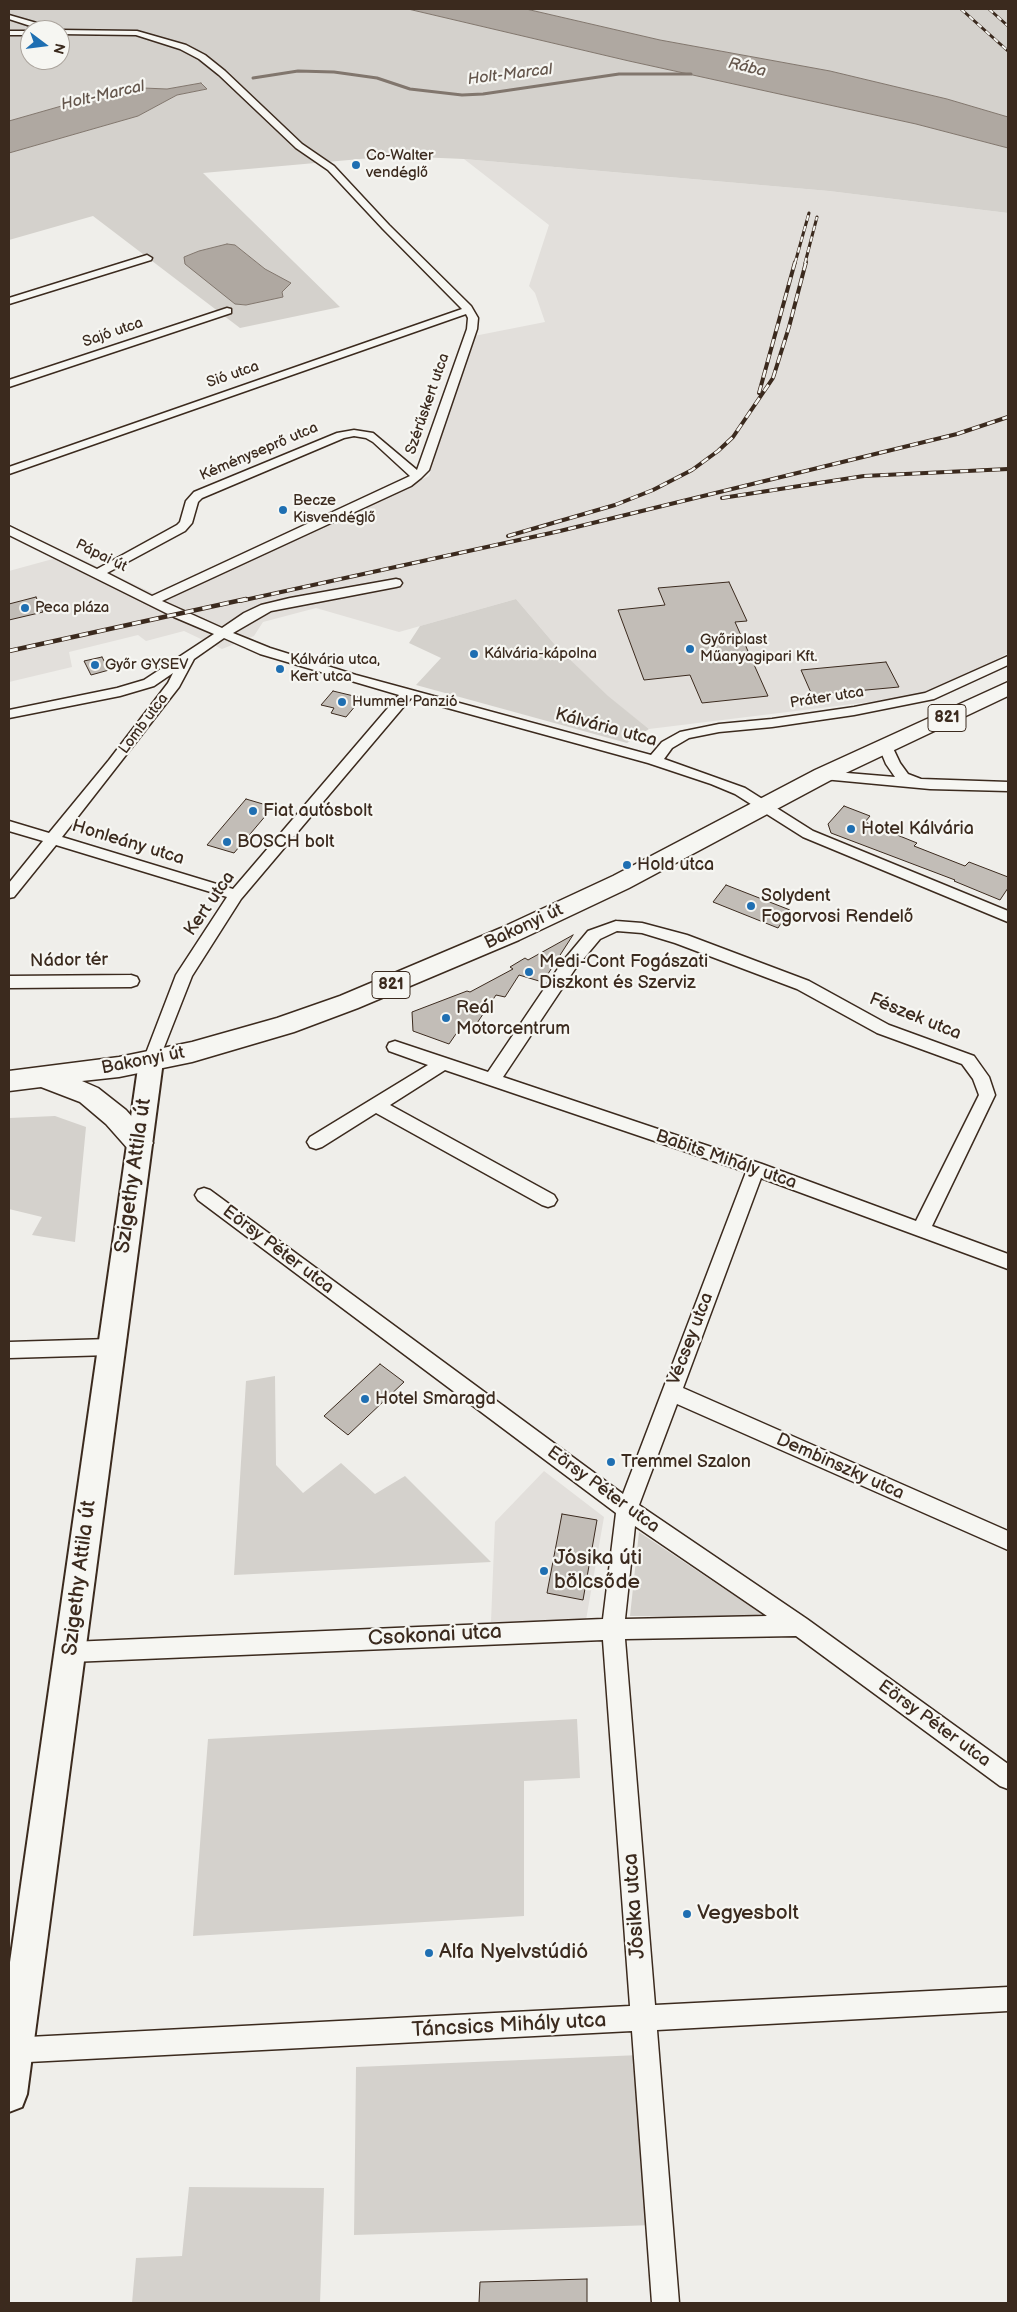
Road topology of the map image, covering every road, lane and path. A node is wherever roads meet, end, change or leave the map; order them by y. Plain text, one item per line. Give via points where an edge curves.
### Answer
1 (70, 32) edge
2 (147, 258) dead end
3 (9, 301) edge
4 (468, 310) junction
5 (227, 311) dead end
6 (9, 384) edge
7 (9, 471) edge
8 (417, 476) junction
9 (9, 530) edge
10 (98, 573) junction
11 (396, 583) dead end
12 (154, 600) junction
13 (179, 614) joint
14 (224, 634) junction
15 (187, 658) junction
16 (1008, 660) edge
17 (1008, 688) edge
18 (406, 694) junction
19 (9, 714) edge
20 (886, 747) junction
21 (653, 760) junction
22 (823, 775) junction
23 (930, 784) junction
24 (1008, 787) edge
25 (764, 806) junction
26 (9, 826) edge
27 (52, 840) junction
28 (9, 892) edge
29 (236, 895) junction
30 (1008, 917) edge
31 (130, 981) dead end
32 (9, 982) edge
33 (395, 1048) dead end
34 (151, 1061) junction
35 (442, 1064) junction
36 (45, 1078) junction
37 (492, 1080) junction
38 (9, 1081) edge
39 (376, 1105) junction
40 (316, 1142) dead end
41 (139, 1143) junction
42 (756, 1170) junction
43 (204, 1195) dead end
44 (548, 1200) dead end
45 (921, 1230) junction
46 (1008, 1262) edge
47 (110, 1347) junction
48 (9, 1350) edge
49 (671, 1392) junction
50 (627, 1509) junction
51 (1008, 1541) edge
52 (799, 1626) junction
53 (613, 1628) junction
54 (71, 1652) junction
55 (1008, 1778) edge
56 (1008, 1999) edge
57 (644, 2018) junction
58 (12, 2051) edge
59 (9, 2094) edge
60 (666, 2303) edge

1 - 4 street via 137,33 183,47 202,57 299,146 331,168
2 - 3 street
4 - 7 street, Sió utca
4 - 8 street, Szérűskert utca via 473,318 472,329 423,470
5 - 6 street, Sajó utca
8 - 10 street, Kéményseprő utca via 378,440 354,433 341,435 198,495 192,501 186,523 181,528
8 - 12 street, Szérűskert utca
9 - 10 street, Pápai út
10 - 12 street, Pápai út
11 - 14 street via 266,608
12 - 13 street, Pápai út
13 - 14 street, Kálvária utca
14 - 15 street
14 - 18 street, Kálvária utca via 274,654
15 - 19 street via 149,683 120,692
15 - 27 street, Lomb utca via 174,684
16 - 21 street, Práter utca via 929,696 854,711 691,733 675,739
17 - 20 main road, Bakonyi út / 821
18 - 21 street, Kálvária utca
18 - 29 street, Kert utca
20 - 22 main road, Bakonyi út / 821
20 - 23 street via 903,777
21 - 25 street, Kálvária utca via 740,791
22 - 23 street
22 - 25 main road, Bakonyi út / 821
23 - 24 street
25 - 30 street, Kálvária utca via 808,834
25 - 34 main road, Bakonyi út / 821 via 621,882 410,978 285,1025
26 - 27 street, Honleány utca
27 - 28 street, Lomb utca
27 - 29 street, Honleány utca
29 - 34 street, Kert utca via 184,975
31 - 32 street, Nádor tér
33 - 35 street, Babits Mihály utca
34 - 36 main road, Bakonyi út / 821
34 - 41 street, Szigethy Attila út
35 - 37 street, Babits Mihály utca
35 - 39 street
36 - 38 main road, Bakonyi út / 821
36 - 41 main road via 89,1095 116,1117
37 - 42 street, Babits Mihály utca
37 - 45 street, Fészek utca via 569,965 594,935 616,926 642,928 681,939 802,985 883,1029 968,1060 981,1077 987,1095
39 - 40 street
39 - 44 street
41 - 47 street, Szigethy Attila út
42 - 45 street, Babits Mihály utca
42 - 49 street, Vécsey utca
43 - 50 street, Eörsy Péter utca
45 - 46 street, Babits Mihály utca
47 - 48 street
47 - 54 street, Szigethy Attila út
49 - 50 street, Vécsey utca
49 - 51 street, Dembinszky utca
50 - 52 street, Eörsy Péter utca
50 - 53 street, Jósika utca
52 - 53 street, Csokonai utca
52 - 55 street, Eörsy Péter utca
53 - 54 street, Csokonai utca
53 - 57 street, Jósika utca
54 - 58 street, Szigethy Attila út
56 - 57 street, Táncsics Mihály utca
57 - 58 street, Táncsics Mihály utca
57 - 60 street, Jósika utca
58 - 59 street, Szigethy Attila út

